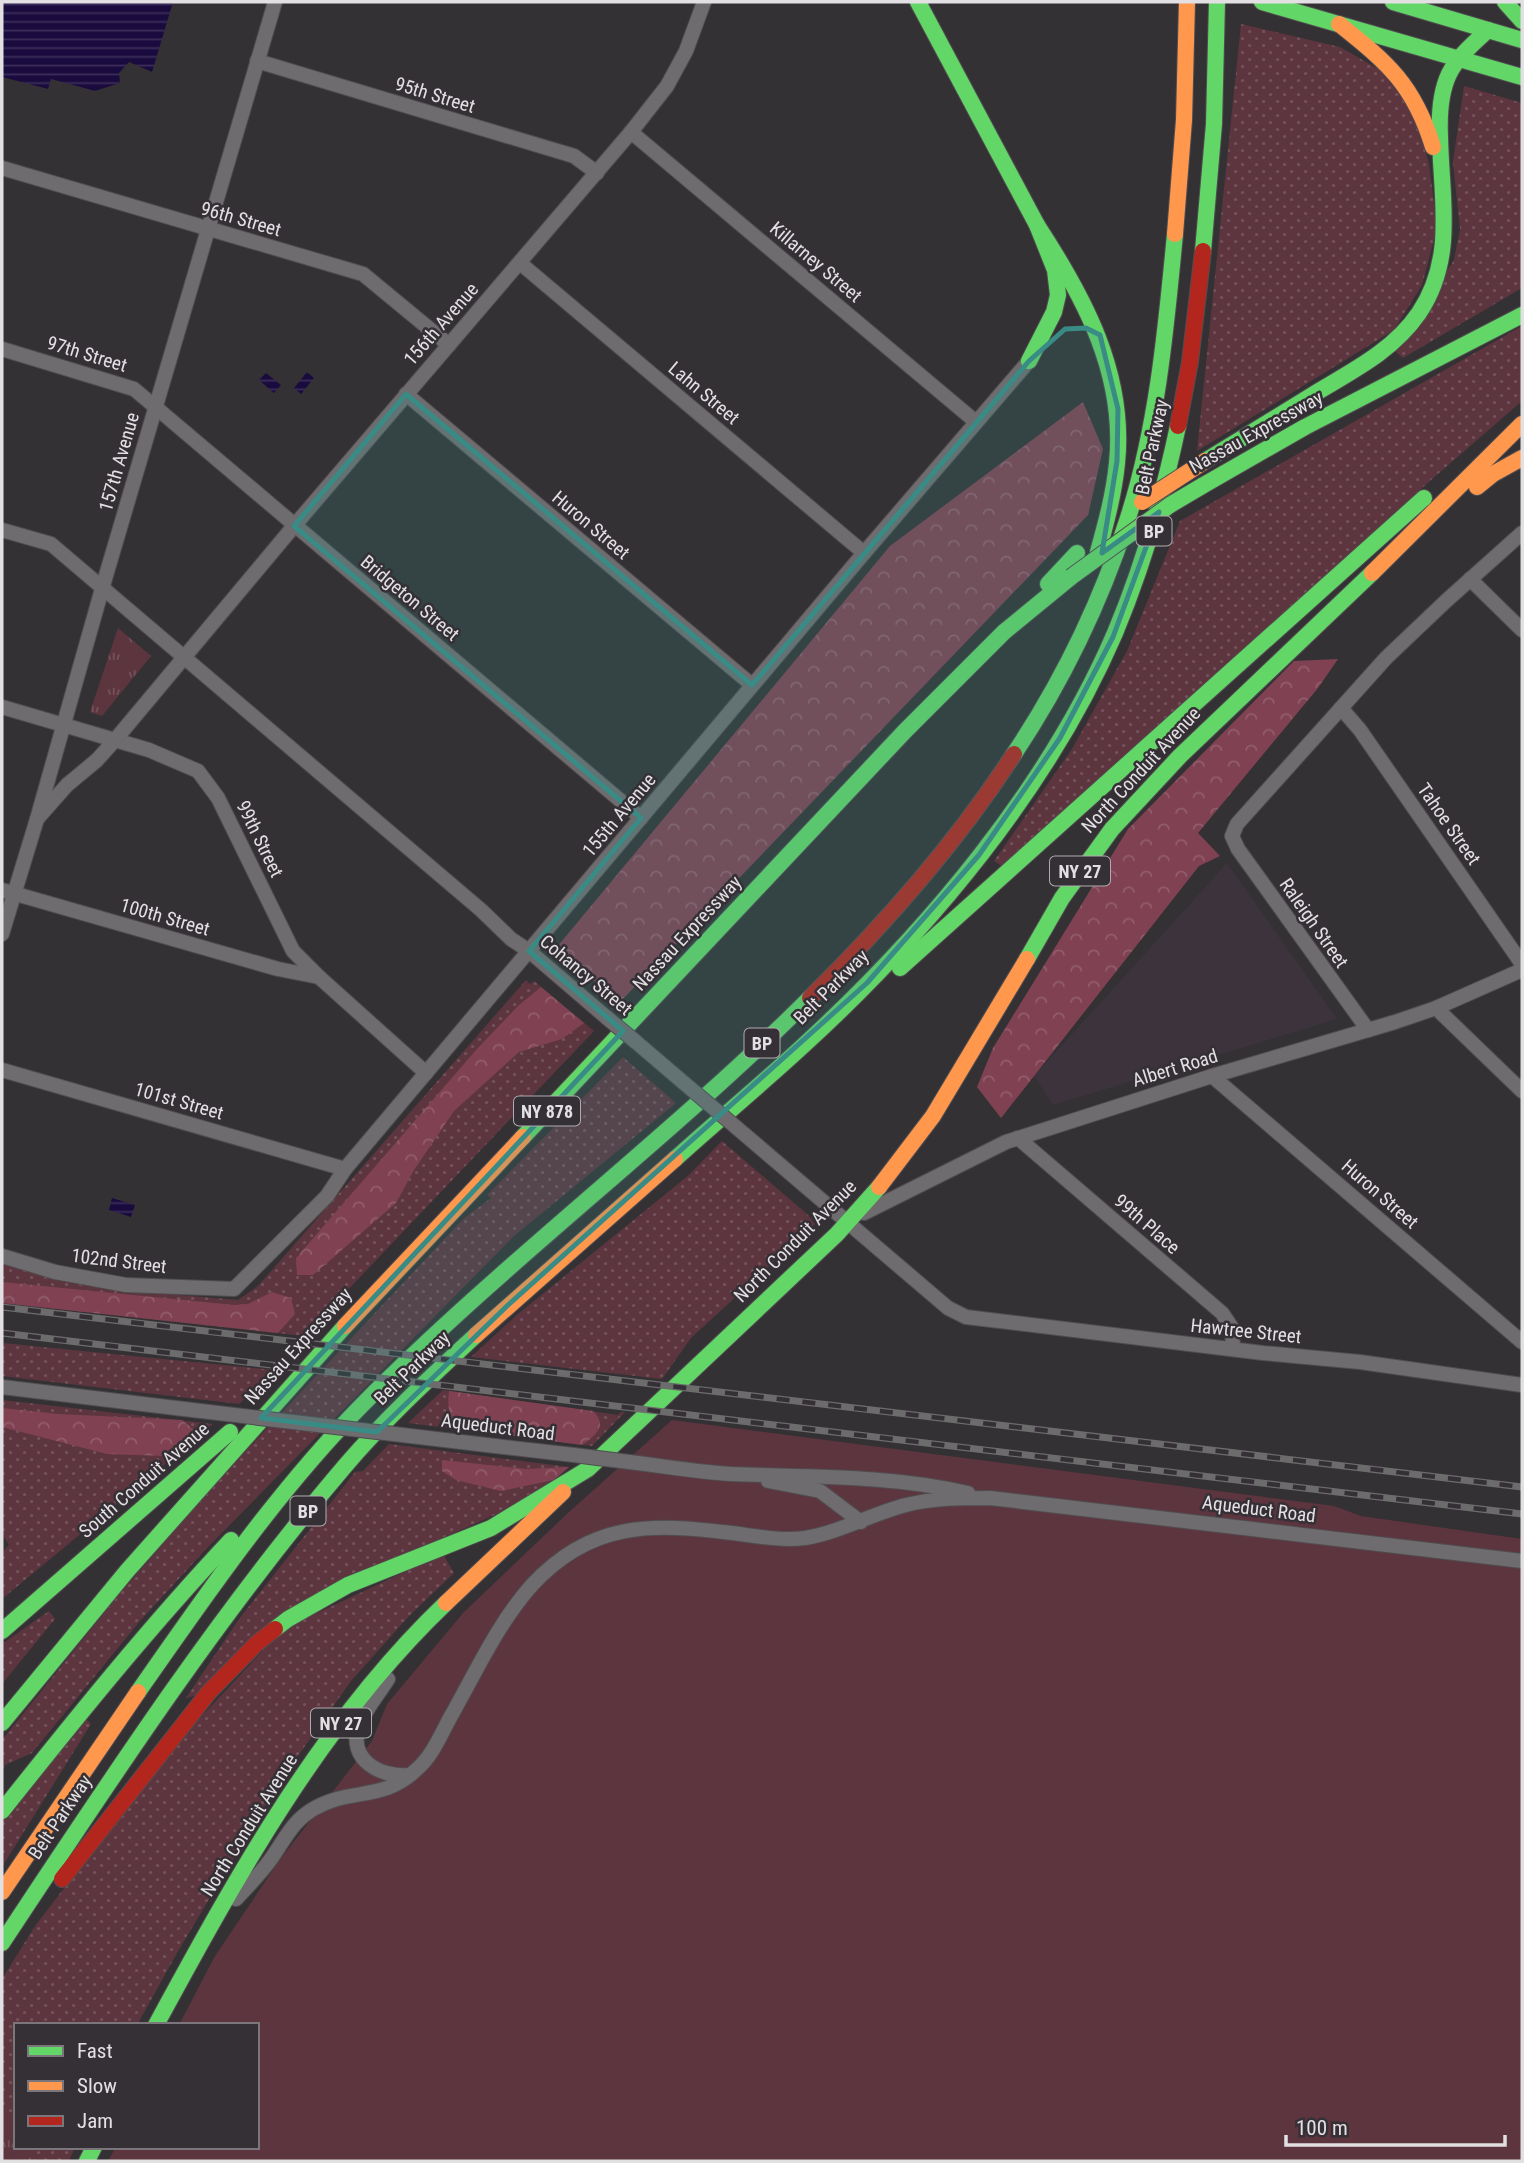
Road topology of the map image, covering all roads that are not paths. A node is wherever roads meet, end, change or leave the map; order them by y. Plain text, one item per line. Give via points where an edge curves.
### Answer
1 (275, 2) edge
2 (704, 2) edge
3 (918, 2) edge
4 (932, 2) edge
5 (1187, 2) edge
6 (1218, 2) edge
7 (1262, 2) edge
8 (1393, 2) edge
9 (1505, 2) edge
10 (1446, 9) edge
11 (1522, 21) edge
12 (1339, 24) junction
13 (1488, 30) junction
14 (1522, 40) edge
15 (1418, 47) junction
16 (1460, 60) junction
17 (257, 61) junction
18 (957, 70) junction
19 (1522, 77) edge
20 (631, 132) junction
21 (2, 168) edge
22 (597, 173) junction
23 (1440, 174) junction
24 (1037, 225) junction
25 (208, 229) junction
26 (520, 263) junction
27 (1522, 316) edge
28 (1100, 335) junction
29 (449, 345) junction
30 (2, 349) edge
31 (1029, 360) junction
32 (406, 394) junction
33 (155, 407) junction
34 (1522, 414) edge
35 (976, 422) junction
36 (1522, 424) edge
37 (1522, 458) edge
38 (294, 526) junction
39 (2, 530) edge
40 (1522, 533) edge
41 (864, 553) junction
42 (1376, 570) junction
43 (1470, 579) junction
44 (102, 589) junction
45 (1522, 630) edge
46 (1004, 632) junction
47 (185, 658) junction
48 (752, 685) junction
49 (2, 708) edge
50 (1341, 708) junction
51 (64, 725) junction
52 (115, 740) junction
53 (641, 818) junction
54 (37, 819) junction
55 (934, 865) junction
56 (8, 892) edge
57 (2, 934) edge
58 (529, 951) junction
59 (1522, 967) edge
60 (319, 977) junction
61 (1436, 1008) junction
62 (1368, 1030) junction
63 (806, 1043) junction
64 (2, 1070) edge
65 (426, 1073) junction
66 (1212, 1076) junction
67 (1522, 1091) edge
68 (1018, 1138) junction
69 (345, 1168) junction
70 (848, 1223) junction
71 (2, 1256) edge
72 (234, 1289) joint
73 (966, 1317) joint
74 (1522, 1342) edge
75 (1233, 1349) junction
76 (313, 1360) junction
77 (1522, 1385) edge
78 (2, 1387) edge
79 (306, 1469) junction
80 (588, 1469) junction
81 (729, 1474) junction
82 (990, 1498) junction
83 (861, 1522) junction
84 (1522, 1561) edge
85 (421, 1627) junction
86 (2, 1631) edge
87 (2, 1723) edge
88 (411, 1775) junction
89 (2, 1811) edge
90 (2, 1892) edge
91 (205, 1935) junction
92 (2, 1943) edge
93 (2, 1954) edge
94 (157, 2023) edge

1 - 17 street, 157th Avenue
2 - 20 street, 156th Avenue via 667,86
3 - 18 main road
4 - 18 main road
5 - 55 main road, Belt Parkway / BP via 1184,129 1172,269 1153,410 1130,510 1095,605 1051,697 997,784
6 - 63 main road, Belt Parkway / BP via 1210,176 1192,345 1165,493 1135,584 1079,705 1014,810 925,920
7 - 12 main road
8 - 10 main road
9 - 11 main road
10 - 13 main road
10 - 15 main road
12 - 15 main road
12 - 23 main road via 1396,71 1411,90 1423,112
13 - 14 main road
13 - 16 main road
15 - 16 main road
16 - 19 main road
16 - 23 main road via 1447,80 1443,100
17 - 22 street, 95th Street via 574,156
17 - 25 street, 157th Avenue
18 - 24 main road
20 - 22 street, 156th Avenue
20 - 35 street, Killarney Street
21 - 25 street, 96th Street
22 - 26 street, 156th Avenue
23 - 46 main road, bridge via 1446,222 1442,261 1428,299 1412,324 1381,353 1129,511 1077,553
24 - 28 main road via 1062,260
24 - 31 main road via 1055,270 1058,295 1051,320
25 - 29 street, 96th Street via 363,274
25 - 33 street, 157th Avenue
26 - 29 street, 156th Avenue
26 - 41 street, Lahn Street
27 - 46 main road, Nassau Expressway, bridge via 1305,427 1170,505
28 - 31 main road via 1086,328 1068,330
28 - 55 main road via 1112,377 1118,427 1112,499 1101,546 1049,668
29 - 32 street, 156th Avenue
30 - 33 street, 97th Street via 134,389
31 - 35 street, 155th Avenue
32 - 38 street, 156th Avenue
32 - 48 street, Huron Street
33 - 38 street, Bridgeton Street
33 - 44 street, 157th Avenue
34 - 63 main road via 911,960
35 - 41 street, 155th Avenue
36 - 42 main road, North Conduit Avenue / NY 27
37 - 42 main road via 1481,483
38 - 47 street, 156th Avenue
38 - 53 street, Bridgeton Street
39 - 44 street, Cohancy Street via 51,544
40 - 43 street
41 - 48 street, 155th Avenue
42 - 70 main road, North Conduit Avenue / NY 27 via 1180,756 1106,837 1062,898 939,1107
43 - 45 street
43 - 50 street via 1394,650
44 - 47 street, Cohancy Street
44 - 51 street, 157th Avenue
46 - 76 main road, Nassau Expressway / NY 878 via 905,731
47 - 52 street
47 - 58 street, Cohancy Street
48 - 53 street, 155th Avenue
49 - 51 street, 99th Street
50 - 59 street, Tahoe Street
50 - 62 street, Raleigh Street via 1237,824 1232,836
51 - 52 street, 99th Street
51 - 54 street, 157th Avenue
52 - 54 street
52 - 60 street, 99th Street via 198,771 218,798 293,950
53 - 58 street, 155th Avenue
54 - 56 street, 157th Avenue
55 - 79 main road, Belt Parkway / BP via 865,944 790,1018 444,1325 359,1408
56 - 57 street, 157th Avenue
56 - 60 street, 100th Street
58 - 65 street, 155th Avenue
58 - 70 street, Cohancy Street, bridge
59 - 61 street, Albert Road
60 - 65 street, 99th Street
61 - 62 street, Albert Road
61 - 67 street
62 - 66 street, Albert Road
63 - 92 main road, Belt Parkway / BP via 507,1306 346,1465 210,1639
64 - 69 street, 101st Street
65 - 69 street, 155th Avenue
66 - 68 street, Albert Road
66 - 74 street, Huron Street
68 - 70 street, Albert Road
68 - 75 street, 99th Place via 1221,1312 1232,1328
69 - 72 street, 155th Avenue via 327,1196
70 - 73 street, Cohancy Street via 948,1308
70 - 80 main road, North Conduit Avenue / NY 27
71 - 72 street, 102nd Street via 55,1272 126,1285
73 - 75 street, Hawtree Street
75 - 77 street, Hawtree Street
76 - 86 main road, South Conduit Avenue
76 - 87 main road, Nassau Expressway / NY 878 via 102,1600
78 - 81 street, Aqueduct Road, bridge
79 - 89 main road via 183,1591
79 - 90 main road, Belt Parkway / BP via 169,1647
80 - 85 main road, North Conduit Avenue / NY 27
80 - 93 main road via 491,1528 348,1585 288,1619 257,1643 209,1692
81 - 82 street, Aqueduct Road via 910,1483
81 - 83 street via 820,1491
82 - 83 street, Aqueduct Road via 916,1502
82 - 84 street, Aqueduct Road
83 - 88 street, Aqueduct Road via 789,1539 640,1527 597,1539 572,1552 540,1577 511,1612 428,1757
85 - 88 street via 360,1723 357,1735 361,1755 370,1766 388,1775
85 - 91 main road, North Conduit Avenue / NY 27 via 327,1742
88 - 91 street, Aqueduct Road via 391,1788 331,1801 305,1814
91 - 94 main road, North Conduit Avenue / NY 27

